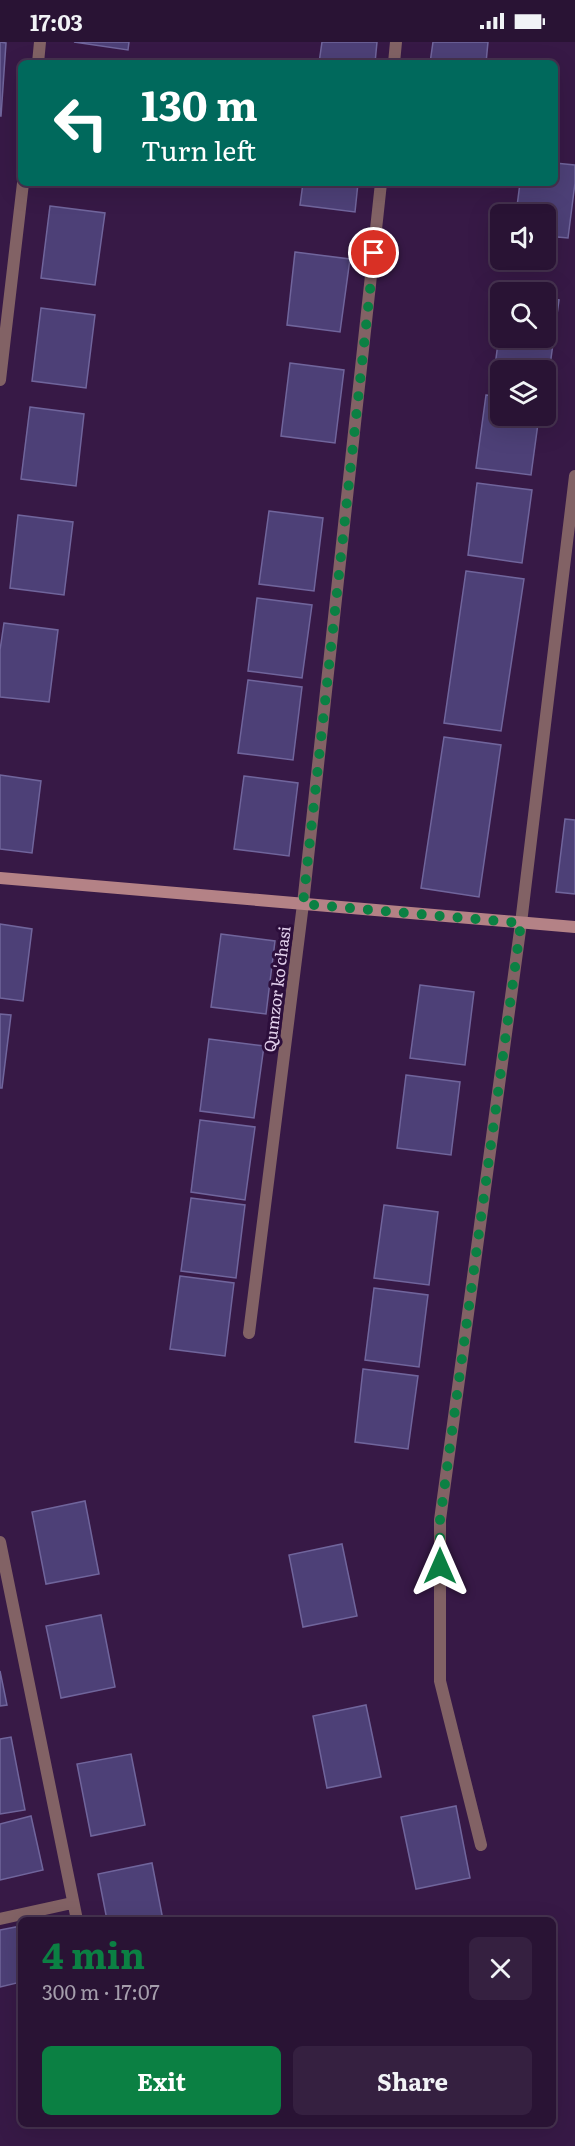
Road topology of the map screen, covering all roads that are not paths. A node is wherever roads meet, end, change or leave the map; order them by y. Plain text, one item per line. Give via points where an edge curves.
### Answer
1 (40, 42) edge
2 (396, 42) edge
3 (38, 60) edge
4 (394, 60) edge
5 (23, 186) edge
6 (381, 186) edge
7 (0, 380) edge
8 (575, 476) edge
9 (0, 878) edge
10 (303, 904) junction
11 (521, 923) junction
12 (575, 927) edge
13 (249, 1334) dead end
14 (0, 1542) edge
15 (481, 1845) dead end
16 (72, 1903) junction
17 (76, 1917) edge
18 (0, 1919) edge

1 - 3 street
2 - 4 street
5 - 7 street
6 - 10 street, Qumzor ko'chasi
8 - 11 street
9 - 10 street
10 - 11 street
10 - 13 street, Qumzor ko'chasi
11 - 12 street
11 - 15 street via 440,1520 440,1681
14 - 16 street
16 - 17 street
16 - 18 street

